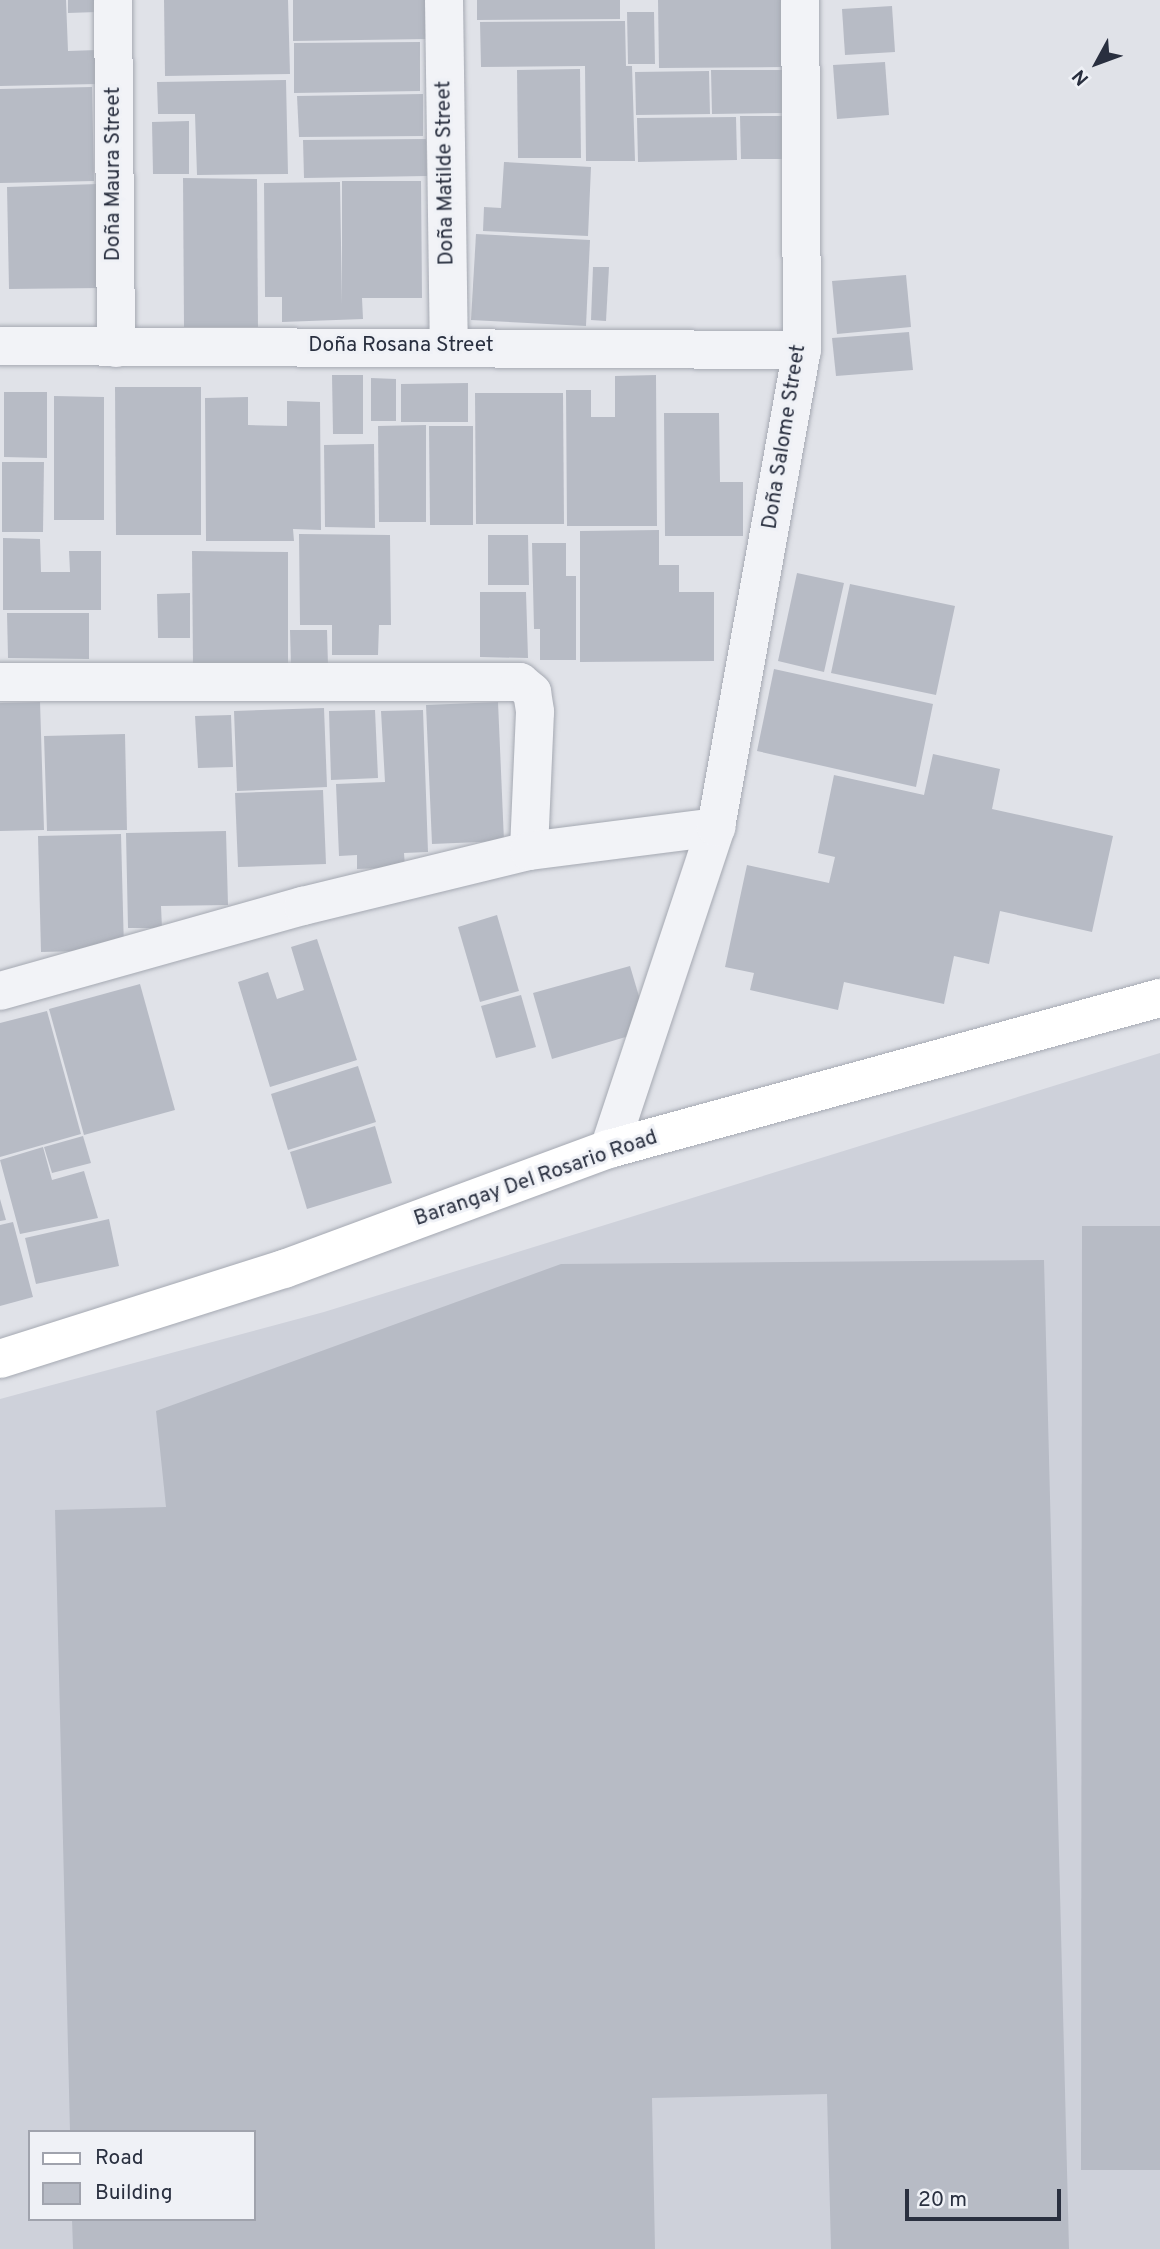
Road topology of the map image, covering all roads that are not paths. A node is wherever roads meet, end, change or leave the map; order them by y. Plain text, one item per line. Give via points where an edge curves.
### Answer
1 (113, 0) edge
2 (444, 0) edge
3 (800, 0) edge
4 (449, 345) junction
5 (0, 346) edge
6 (116, 348) junction
7 (802, 350) junction
8 (0, 682) edge
9 (716, 827) junction
10 (529, 851) junction
11 (0, 990) edge
12 (1160, 998) edge
13 (609, 1149) junction
14 (0, 1359) edge

1 - 6 street, Doña Maura Street
2 - 4 street, Doña Matilde Street
3 - 7 street, Doña Salome Street
4 - 6 street, Doña Rosana Street
4 - 7 street, Doña Rosana Street
5 - 6 street, Doña Rosana Street
7 - 9 street, Doña Salome Street
8 - 10 street via 520,682 533,692 535,712
9 - 10 street
9 - 13 street, Doña Salome Street
10 - 11 street via 303,906
12 - 13 main road, Barangay Del Rosario Road
13 - 14 main road, Barangay Del Rosario Road via 284,1269

